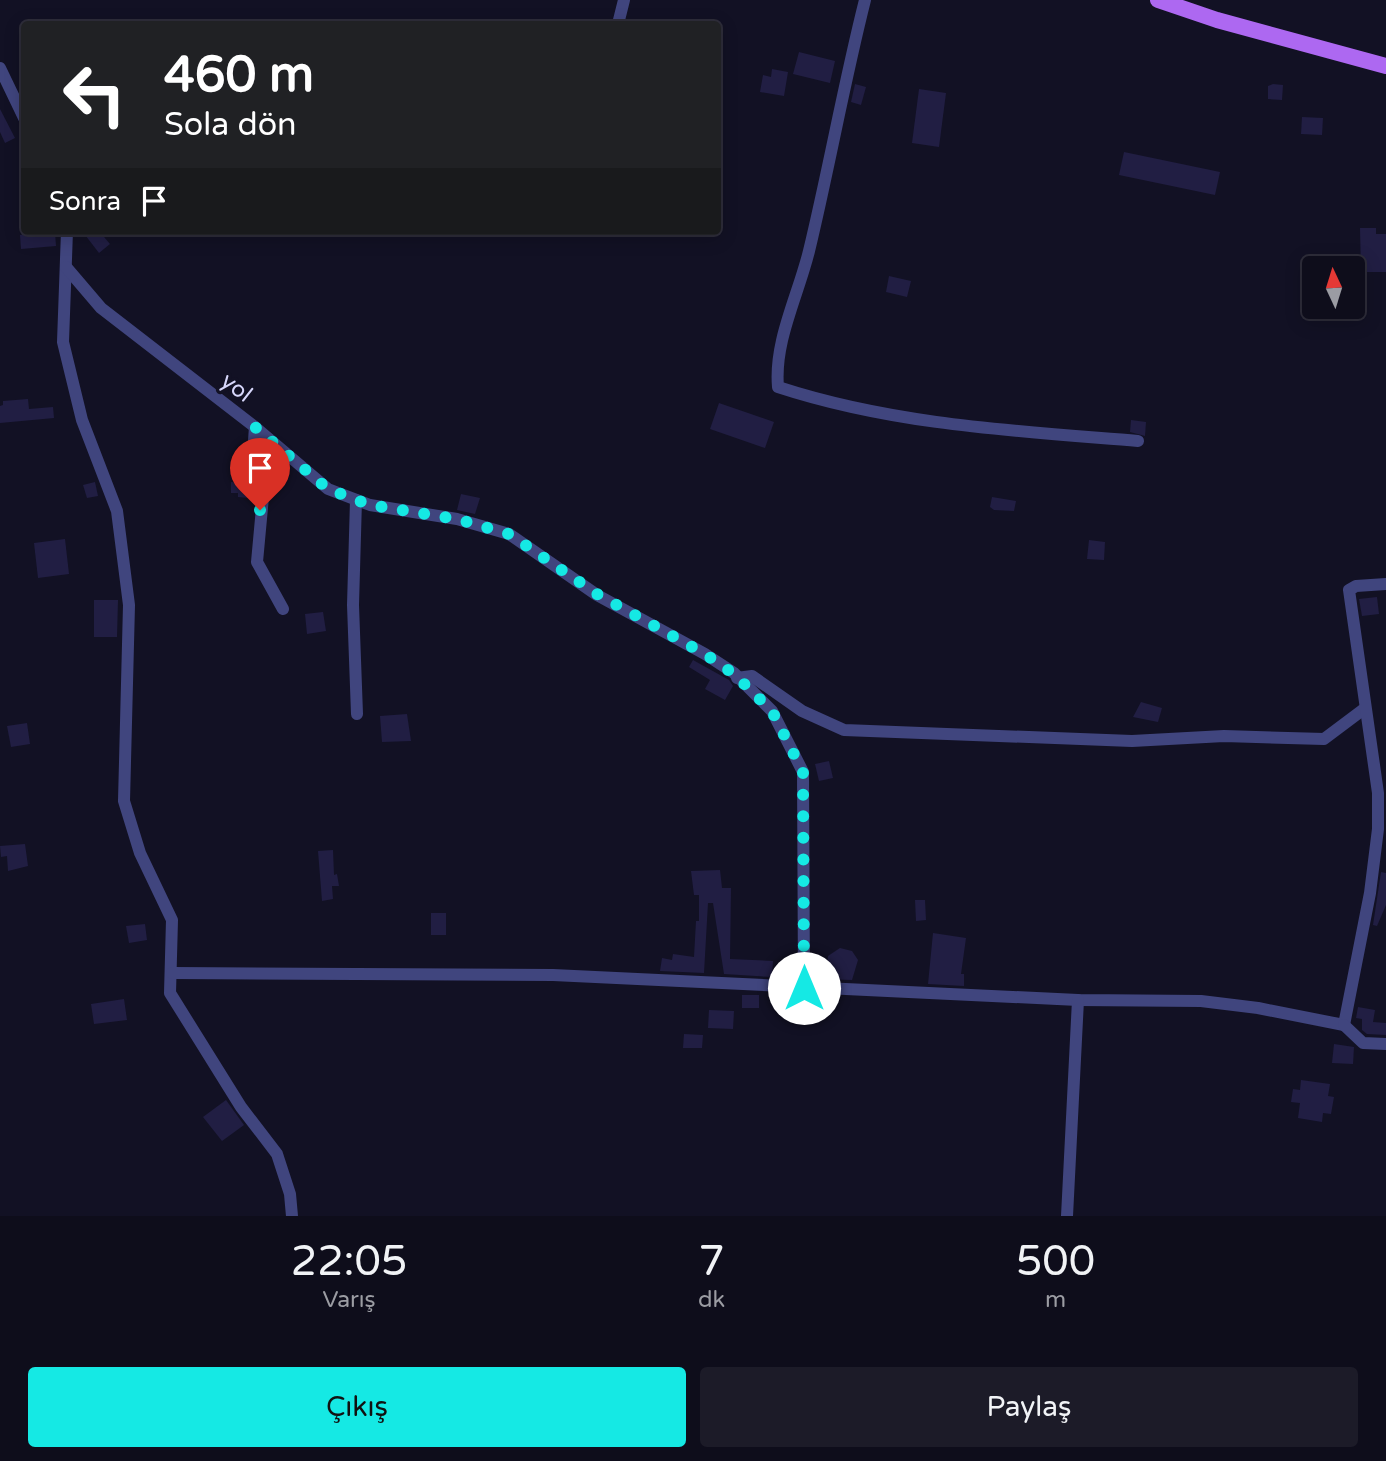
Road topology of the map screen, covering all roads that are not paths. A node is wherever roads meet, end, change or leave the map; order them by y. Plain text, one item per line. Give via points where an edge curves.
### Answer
1 (624, 0) edge
2 (866, 0) edge
3 (1158, 0) edge
4 (619, 21) edge
5 (1386, 66) edge
6 (0, 68) edge
7 (21, 112) edge
8 (67, 235) edge
9 (66, 267) junction
10 (255, 427) junction
11 (1138, 440) dead end
12 (356, 500) junction
13 (1386, 584) edge
14 (283, 610) dead end
15 (737, 678) junction
16 (1364, 709) junction
17 (357, 714) dead end
18 (172, 973) junction
19 (804, 988) junction
20 (1078, 1000) junction
21 (1344, 1025) junction
22 (1386, 1044) edge
23 (292, 1216) edge
24 (1068, 1216) edge

1 - 4 street
2 - 11 street via 808,253 776,365 778,387 829,403 916,420
3 - 5 main road
6 - 7 street
8 - 9 street
9 - 10 street, yol via 101,308
9 - 18 street via 63,342 82,420 117,511 129,605 124,801 140,853 172,920
10 - 12 street, yol via 328,489
10 - 14 street via 253,454 264,486 257,562
12 - 15 street, yol via 509,534 597,594 705,654
12 - 17 street
13 - 16 street via 1349,590
15 - 16 street via 752,676 802,711 844,730 1132,741 1224,736 1324,739
15 - 19 street, yol via 772,711 803,772
16 - 21 street via 1378,793 1378,829
18 - 19 street via 553,975
18 - 23 street via 170,993 186,1022 277,1154
19 - 20 street
20 - 21 street via 1201,1001 1258,1007
20 - 24 street
21 - 22 street via 1363,1043

